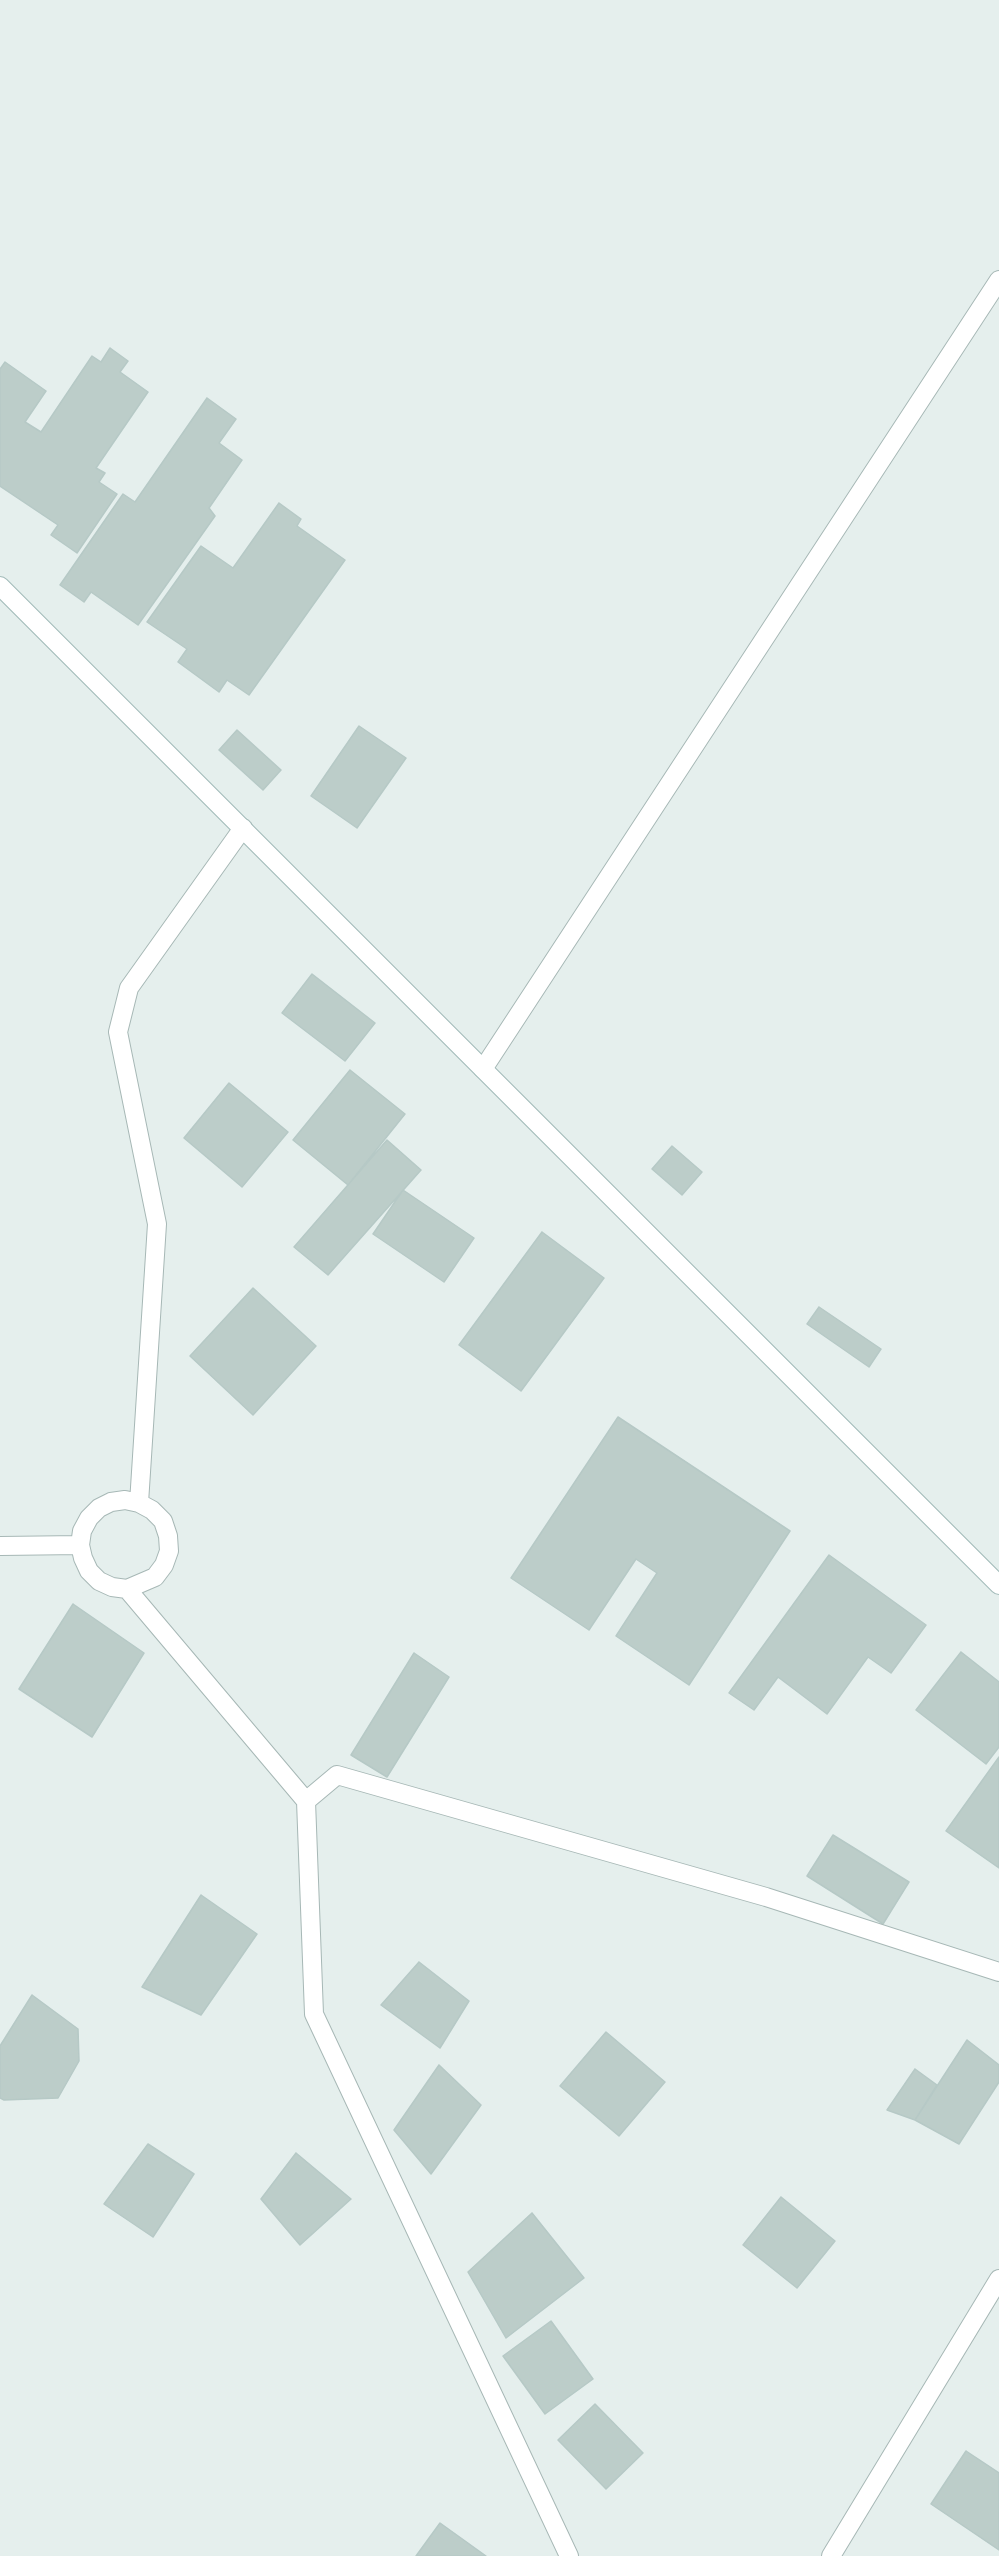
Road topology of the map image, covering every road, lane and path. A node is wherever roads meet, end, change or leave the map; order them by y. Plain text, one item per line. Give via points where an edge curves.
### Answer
1 (999, 279) edge
2 (0, 586) edge
3 (243, 828) junction
4 (483, 1069) junction
5 (139, 1503) junction
6 (80, 1545) junction
7 (0, 1546) edge
8 (999, 1585) edge
9 (127, 1589) junction
10 (306, 1801) junction
11 (999, 1972) edge
12 (999, 2279) edge
13 (568, 2556) edge
14 (831, 2556) edge

1 - 4 street
2 - 3 street
3 - 4 street
3 - 5 street via 129,988 118,1032 157,1224
4 - 8 street
5 - 6 street via 125,1500 99,1508 82,1531
5 - 9 street via 163,1521 169,1551 155,1577
6 - 7 street
6 - 9 street via 94,1576 112,1587
9 - 10 street
10 - 11 street via 337,1775 766,1897
10 - 13 street via 314,2014
12 - 14 street

